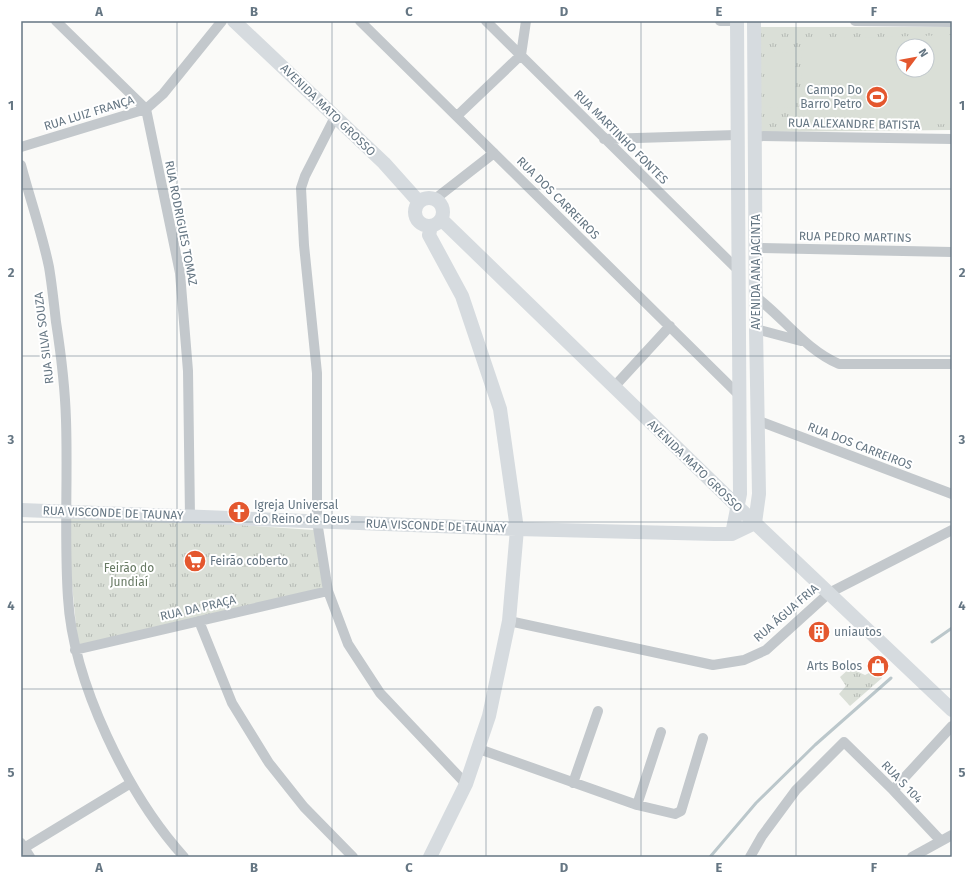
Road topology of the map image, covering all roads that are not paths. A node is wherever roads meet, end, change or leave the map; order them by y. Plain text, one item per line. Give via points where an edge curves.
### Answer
1 (56, 21) edge
2 (222, 21) edge
3 (234, 21) edge
4 (360, 21) edge
5 (486, 21) edge
6 (526, 21) edge
7 (720, 21) edge
8 (737, 21) edge
9 (754, 21) edge
10 (855, 21) edge
11 (952, 22) edge
12 (521, 55) junction
13 (146, 109) junction
14 (457, 116) junction
15 (335, 117) junction
16 (736, 135) junction
17 (755, 136) junction
18 (604, 139) junction
19 (952, 139) edge
20 (21, 147) edge
21 (494, 153) junction
22 (21, 165) edge
23 (435, 199) junction
24 (738, 200) junction
25 (418, 201) junction
26 (757, 202) junction
27 (436, 222) junction
28 (757, 248) junction
29 (952, 252) edge
30 (739, 271) junction
31 (756, 297) junction
32 (670, 326) junction
33 (756, 329) junction
34 (803, 342) junction
35 (952, 364) edge
36 (613, 388) junction
37 (738, 394) junction
38 (759, 421) junction
39 (738, 443) junction
40 (759, 444) junction
41 (952, 494) edge
42 (736, 506) junction
43 (21, 510) edge
44 (65, 511) junction
45 (190, 516) junction
46 (317, 521) junction
47 (755, 523) junction
48 (517, 530) junction
49 (952, 530) edge
50 (732, 534) junction
51 (328, 591) junction
52 (829, 593) junction
53 (199, 621) junction
54 (509, 621) junction
55 (75, 650) junction
56 (952, 710) edge
57 (598, 711) dead end
58 (952, 726) edge
59 (661, 732) dead end
60 (703, 738) dead end
61 (479, 749) junction
62 (131, 783) junction
63 (573, 783) junction
64 (466, 784) junction
65 (893, 790) junction
66 (637, 805) junction
67 (952, 835) edge
68 (941, 841) junction
69 (25, 849) edge
70 (184, 857) edge
71 (353, 857) edge
72 (430, 857) edge
73 (750, 857) edge
74 (912, 857) edge

1 - 13 street
2 - 13 street, RUA LUIZ FRANÇA via 163,94
3 - 15 main road, AVENIDA MATO GROSSO
4 - 14 street, RUA DOS CARREIROS
5 - 12 street, RUA MARTINHO FONTES
6 - 12 street
7 - 8 street
8 - 16 main road, AVENIDA ANA JACINTA
9 - 17 main road, AVENIDA ANA JACINTA
10 - 11 street
12 - 14 street
12 - 18 street, RUA MARTINHO FONTES
13 - 20 street, RUA LUIZ FRANÇA
13 - 45 street, RUA RODRIGUES TOMAZ via 180,273 188,371
14 - 21 street, RUA DOS CARREIROS
15 - 25 main road, AVENIDA MATO GROSSO via 384,163
15 - 46 street via 301,188 317,373
16 - 18 street
16 - 24 main road, AVENIDA ANA JACINTA
17 - 19 street, RUA ALEXANDRE BATISTA
17 - 26 main road, AVENIDA ANA JACINTA
18 - 30 street, RUA MARTINHO FONTES
21 - 23 street
21 - 32 street, RUA DOS CARREIROS
22 - 44 street, RUA SILVA SOUZA via 49,267 60,352 66,419
23 - 25 main road via 427,197
23 - 27 main road via 443,210
24 - 26 main road
24 - 30 main road, AVENIDA ANA JACINTA
25 - 27 main road via 414,209 416,218 422,224
26 - 28 main road, AVENIDA ANA JACINTA
27 - 36 main road, AVENIDA MATO GROSSO
27 - 48 main road via 429,235 462,296 500,408
28 - 29 street, RUA PEDRO MARTINS
28 - 31 main road, AVENIDA ANA JACINTA
30 - 37 main road, AVENIDA ANA JACINTA
31 - 33 main road, AVENIDA ANA JACINTA
31 - 34 street
32 - 36 street
32 - 37 street, RUA DOS CARREIROS
33 - 34 street
33 - 38 main road, AVENIDA ANA JACINTA
34 - 35 street via 825,358 839,364
36 - 42 main road, AVENIDA MATO GROSSO
37 - 39 main road, AVENIDA ANA JACINTA
38 - 40 main road, AVENIDA ANA JACINTA
38 - 41 street, RUA DOS CARREIROS
39 - 40 main road
39 - 42 main road, AVENIDA ANA JACINTA via 740,494
40 - 47 main road, AVENIDA ANA JACINTA via 759,494
42 - 47 main road, AVENIDA MATO GROSSO
42 - 50 main road
43 - 44 main road, RUA VISCONDE DE TAUNAY
44 - 45 main road, RUA VISCONDE DE TAUNAY
44 - 55 street, RUA SILVA SOUZA via 68,600
45 - 46 main road, RUA VISCONDE DE TAUNAY
46 - 48 main road, RUA VISCONDE DE TAUNAY
46 - 51 street
47 - 50 main road, RUA VISCONDE DE TAUNAY
47 - 52 main road, AVENIDA MATO GROSSO
48 - 50 main road, RUA VISCONDE DE TAUNAY
48 - 54 main road
49 - 52 street, RUA ÁGUA FRIA
51 - 53 street, RUA DA PRAÇA
51 - 64 street via 348,644 380,693
52 - 54 street, RUA ÁGUA FRIA via 766,650 744,660 713,665
52 - 56 main road, AVENIDA MATO GROSSO
53 - 55 street, RUA DA PRAÇA
53 - 71 street via 232,703 269,763 304,807
54 - 61 main road via 489,716
55 - 62 street, RUA SILVA SOUZA via 113,749
57 - 63 street
58 - 65 street
59 - 66 street
60 - 66 street via 681,811 675,814
61 - 63 street
61 - 64 main road
62 - 69 street
62 - 70 street, RUA SILVA SOUZA via 166,837
63 - 66 street
64 - 72 main road
65 - 68 street, RUA S 104
65 - 73 street, RUA S 104 via 844,742 796,790
67 - 68 street
68 - 74 street

